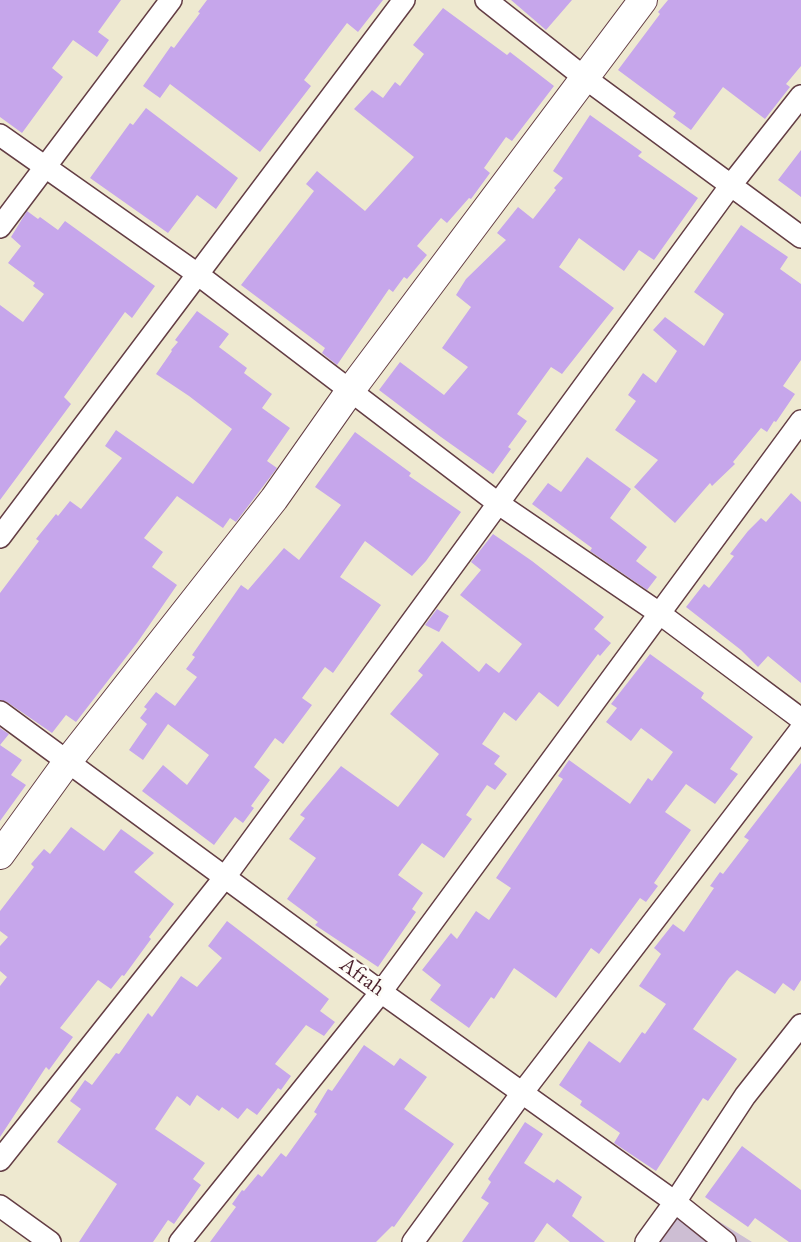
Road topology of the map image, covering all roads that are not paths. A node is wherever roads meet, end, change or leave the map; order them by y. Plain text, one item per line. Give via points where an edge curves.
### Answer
1 (171, 0) edge
2 (404, 0) edge
3 (486, 0) edge
4 (643, 0) edge
5 (585, 78) junction
6 (801, 96) edge
7 (0, 135) edge
8 (46, 168) junction
9 (731, 186) junction
10 (0, 227) edge
11 (801, 237) edge
12 (196, 273) junction
13 (350, 391) junction
14 (801, 421) edge
15 (498, 504) junction
16 (0, 537) edge
17 (659, 613) junction
18 (0, 712) edge
19 (801, 719) edge
20 (801, 729) edge
21 (68, 761) junction
22 (0, 855) edge
23 (226, 877) junction
24 (381, 992) junction
25 (801, 1024) edge
26 (522, 1093) junction
27 (0, 1160) edge
28 (675, 1202) junction
29 (0, 1206) edge
30 (50, 1242) edge
31 (180, 1242) edge
32 (413, 1242) edge
33 (646, 1242) edge
34 (725, 1242) edge

1 - 8 street
2 - 12 street
3 - 5 street
4 - 5 main road
5 - 9 street
5 - 13 main road
6 - 9 street
7 - 8 street
8 - 10 street
8 - 12 street
9 - 11 street
9 - 15 street
12 - 13 street
12 - 16 street
13 - 15 street
13 - 21 main road via 274,499
14 - 17 street
15 - 17 street
15 - 23 street
17 - 19 street
17 - 24 street
18 - 21 street, Afrah
20 - 26 street
21 - 22 main road
21 - 23 street, Afrah
23 - 24 street, Afrah
23 - 27 street
24 - 26 street, Afrah
24 - 31 street
25 - 28 street via 745,1096
26 - 28 street, Afrah
26 - 32 street
28 - 33 street
28 - 34 street, Afrah
29 - 30 street

